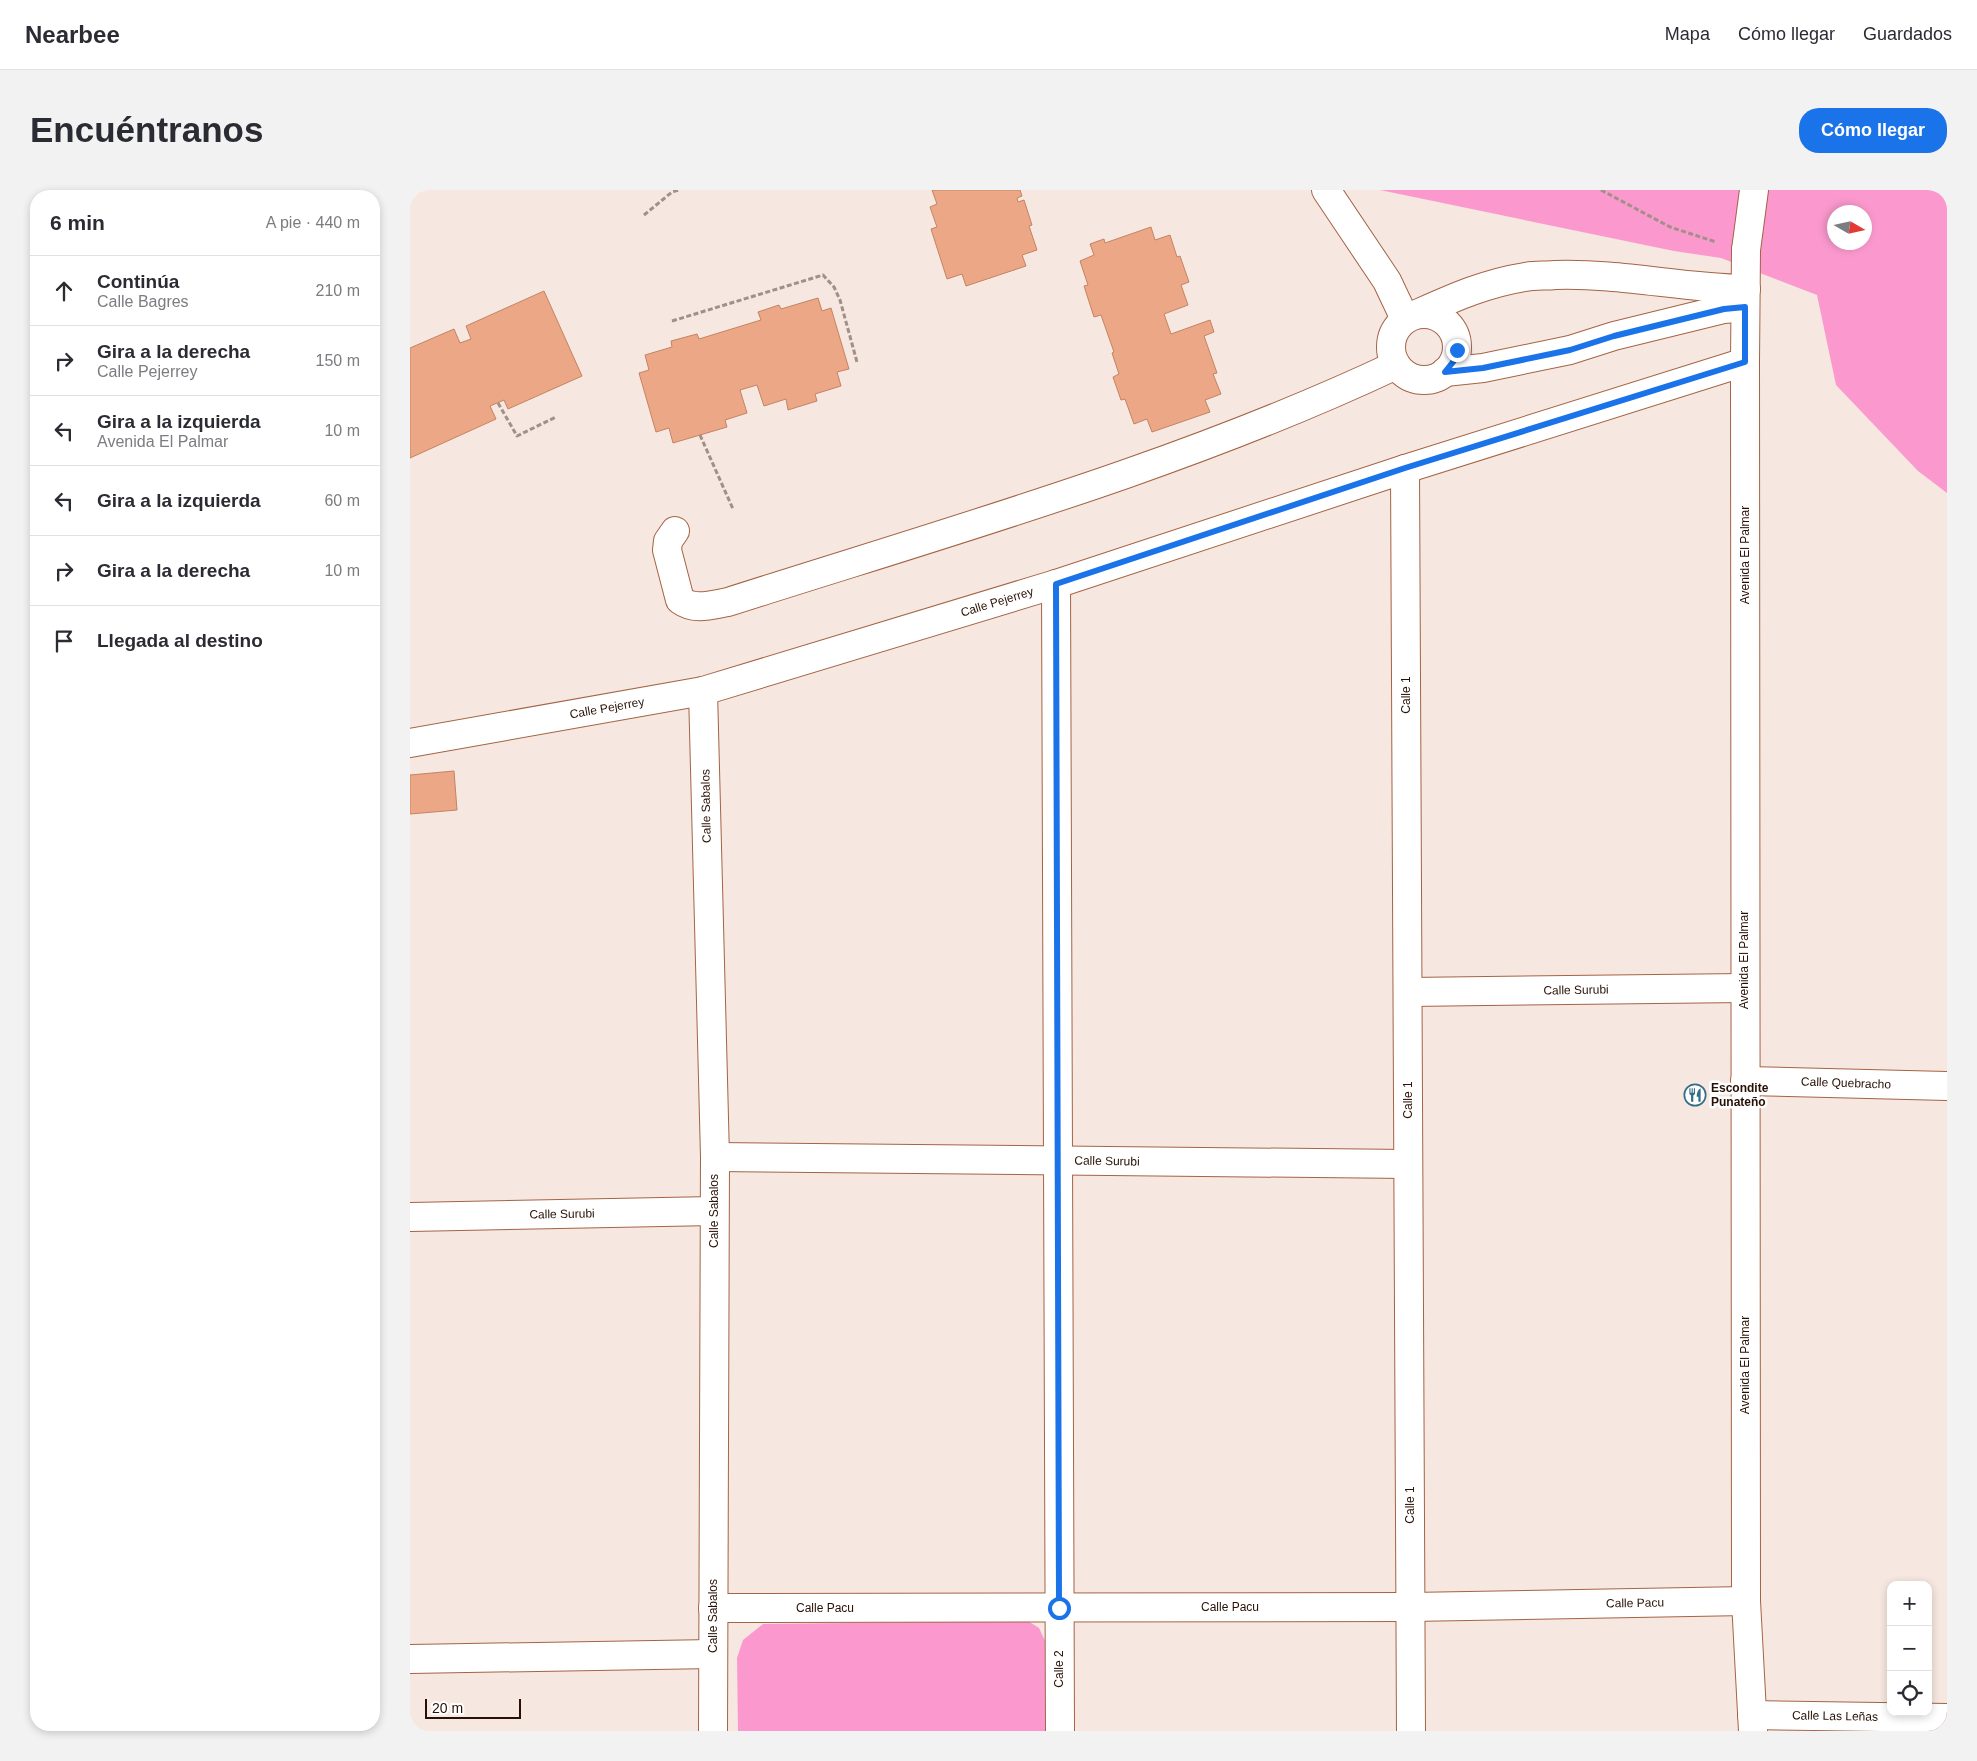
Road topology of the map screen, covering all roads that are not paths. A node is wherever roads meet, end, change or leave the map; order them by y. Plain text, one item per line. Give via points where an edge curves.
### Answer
1 (1326, 190) edge
2 (1754, 190) edge
3 (1745, 298) junction
4 (1411, 316) junction
5 (1745, 362) junction
6 (1396, 365) junction
7 (1445, 372) junction
8 (1405, 468) junction
9 (675, 531) dead end
10 (1056, 584) junction
11 (703, 692) junction
12 (410, 743) edge
13 (1744, 988) junction
14 (1408, 992) junction
15 (1745, 1081) junction
16 (1947, 1086) edge
17 (715, 1157) junction
18 (1058, 1161) junction
19 (1408, 1164) junction
20 (714, 1211) junction
21 (410, 1217) edge
22 (1746, 1601) junction
23 (1410, 1606) junction
24 (714, 1608) junction
25 (1059, 1608) junction
26 (713, 1654) junction
27 (410, 1659) edge
28 (1947, 1718) edge
29 (1752, 1723) edge
30 (713, 1731) edge
31 (1060, 1731) edge
32 (1411, 1731) edge

1 - 4 street
2 - 3 street, Avenida El Palmar via 1746,250
3 - 4 street via 1723,289 1641,278 1583,274 1526,277 1478,287
3 - 5 street, Avenida El Palmar
3 - 7 street via 1724,309 1570,350 1483,368
4 - 6 street via 1396,328 1391,340 1391,353
4 - 7 street via 1429,314 1450,326 1457,350
5 - 8 street, Calle Pejerrey
5 - 13 street, Avenida El Palmar
6 - 7 street via 1404,374 1425,380
6 - 9 street via 1238,433 1102,483 728,602 696,608 680,600 667,550 668,540
8 - 10 street, Calle Pejerrey
8 - 14 street, Calle 1
10 - 11 street, Calle Pejerrey
10 - 18 street, Calle 2
11 - 12 street, Calle Pejerrey
11 - 17 street, Calle Sabalos
13 - 14 street, Calle Surubi
13 - 15 street, Avenida El Palmar
14 - 19 street, Calle 1
15 - 16 street, Calle Quebracho
15 - 22 street, Avenida El Palmar
17 - 18 street, Calle Surubi
17 - 20 street, Calle Sabalos
18 - 19 street, Calle Surubi
18 - 25 street, Calle 2
19 - 23 street, Calle 1
20 - 21 street, Calle Surubi
20 - 24 street, Calle Sabalos
22 - 23 street, Calle Pacu
22 - 29 street, Avenida El Palmar
23 - 25 street, Calle Pacu
23 - 32 street, Calle 1
24 - 25 street, Calle Pacu
24 - 26 street, Calle Sabalos
25 - 31 street, Calle 2
26 - 27 street
26 - 30 street, Calle Sabalos
28 - 29 street, Calle Las Leñas

